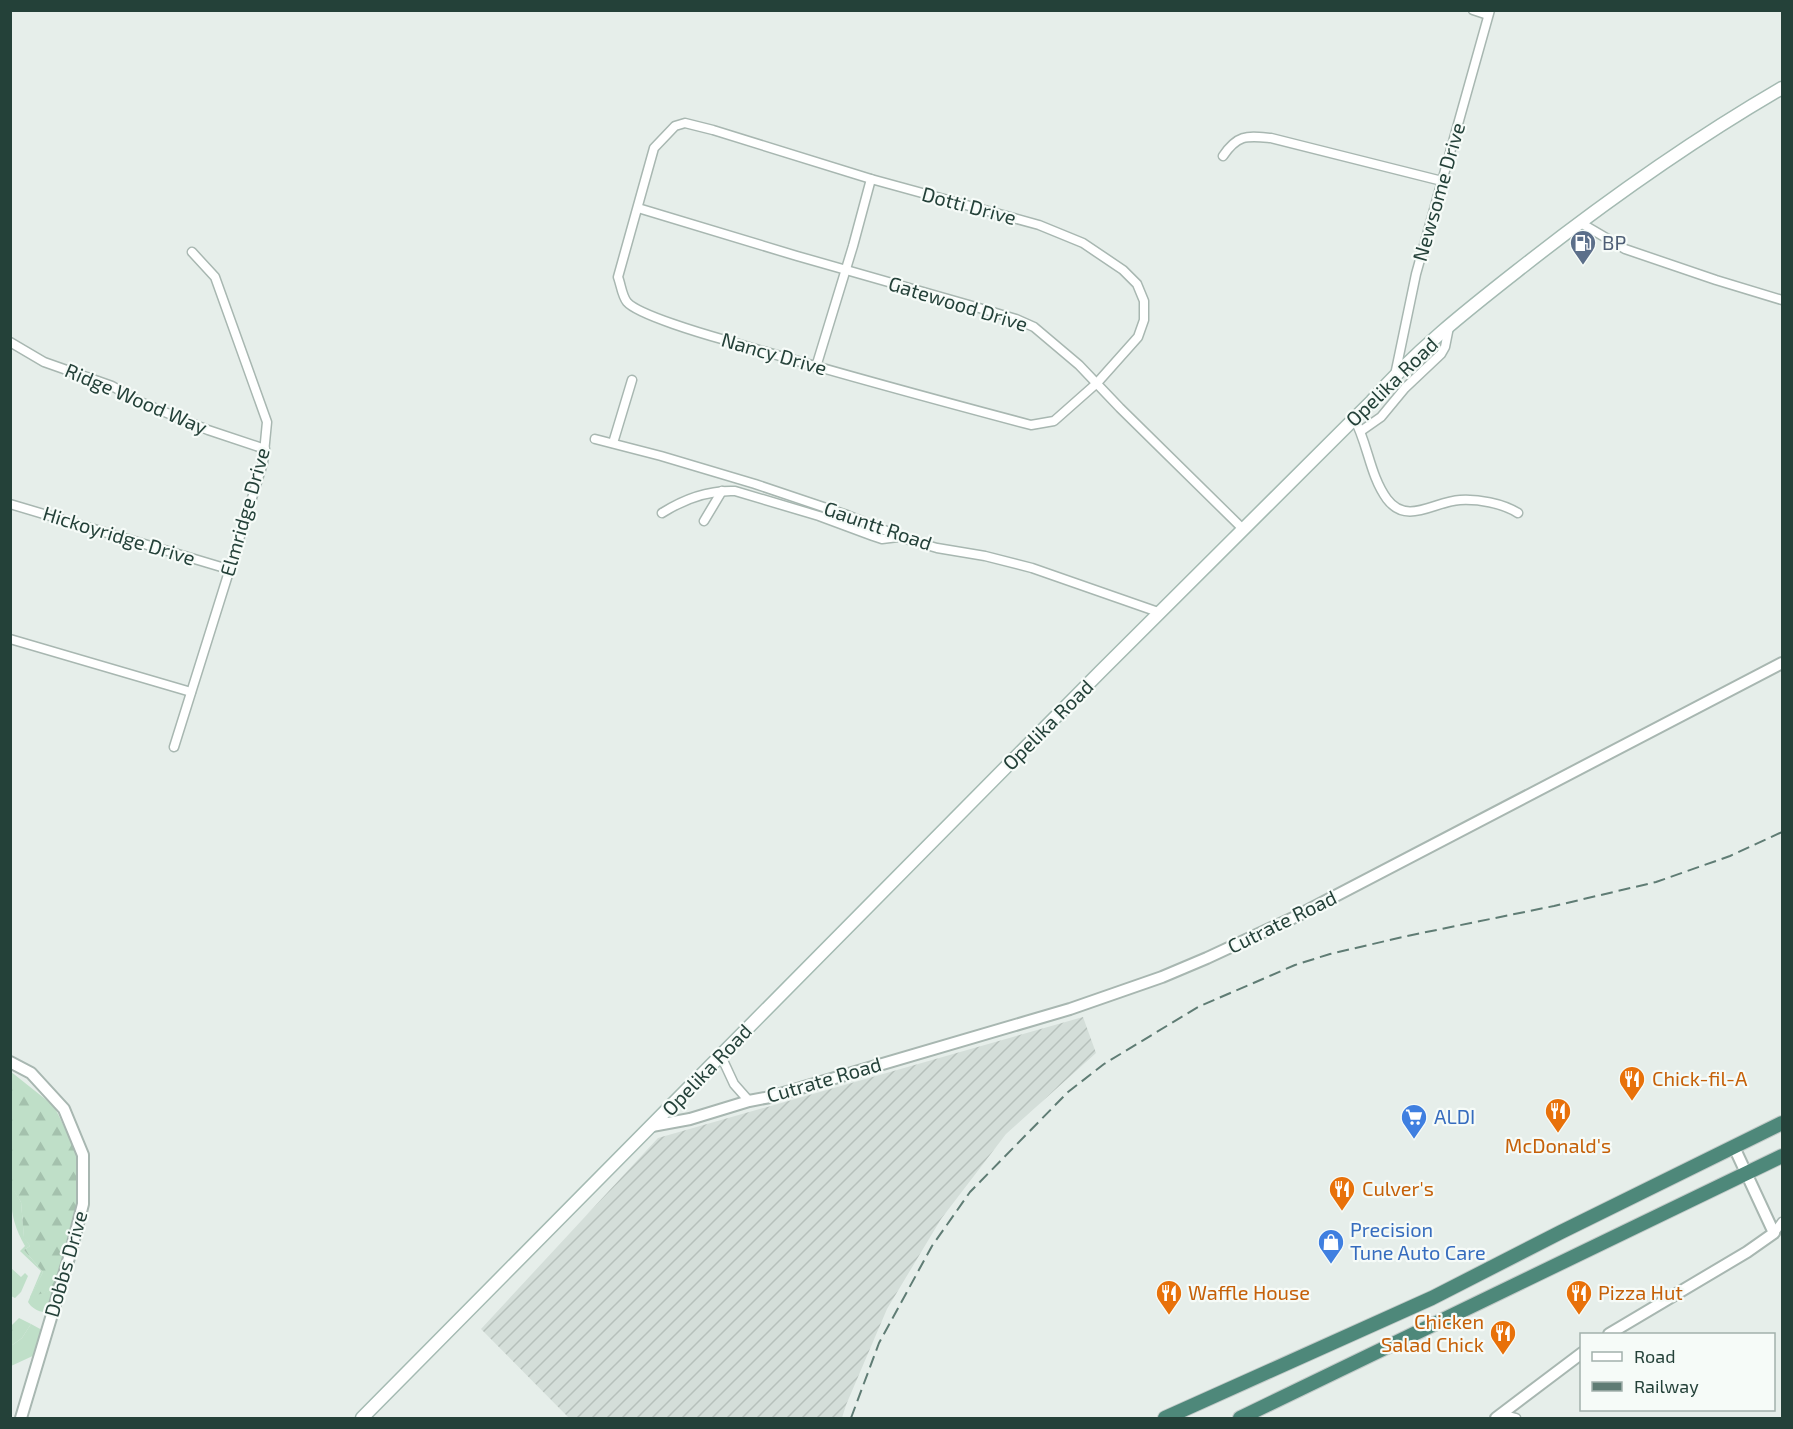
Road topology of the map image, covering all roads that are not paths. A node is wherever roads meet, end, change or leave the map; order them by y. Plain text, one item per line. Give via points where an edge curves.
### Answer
1 (1473, 10) edge
2 (1489, 13) edge
3 (1782, 88) edge
4 (675, 126) joint
5 (1223, 156) dead end
6 (871, 178) junction
7 (1442, 181) junction
8 (638, 208) junction
9 (1579, 222) junction
10 (192, 252) dead end
11 (846, 270) junction
12 (1782, 300) edge
13 (1449, 327) junction
14 (10, 342) edge
15 (816, 367) junction
16 (1395, 375) junction
17 (632, 380) dead end
18 (1097, 383) junction
19 (1354, 418) junction
20 (1361, 431) junction
21 (595, 439) dead end
22 (613, 443) junction
23 (265, 449) junction
24 (722, 490) junction
25 (10, 504) edge
26 (662, 513) dead end
27 (1518, 513) dead end
28 (704, 521) dead end
29 (1243, 529) junction
30 (898, 537) junction
31 (228, 569) junction
32 (1161, 613) junction
33 (10, 639) edge
34 (1782, 663) edge
35 (191, 692) junction
36 (174, 747) dead end
37 (721, 1056) junction
38 (10, 1062) edge
39 (749, 1101) junction
40 (1782, 1123) edge
41 (652, 1126) junction
42 (1734, 1147) junction
43 (1782, 1156) edge
44 (1747, 1174) junction
45 (1782, 1222) edge
46 (1774, 1233) junction
47 (1612, 1333) edge
48 (1580, 1354) edge
49 (1498, 1416) edge
50 (21, 1419) edge
51 (362, 1419) edge
52 (1165, 1419) edge
53 (1240, 1419) edge
54 (1516, 1419) edge

1 - 2 street
2 - 7 street, Newsome Drive
3 - 9 main road, Opelika Road
4 - 6 street, Dotti Drive via 685,123 713,130
4 - 8 street, Nancy Drive via 654,148
5 - 7 street via 1242,137 1271,138
6 - 11 street
6 - 18 street, Dotti Drive via 1039,225 1083,243 1123,270 1137,284 1144,301 1144,320 1137,337
7 - 16 street, Newsome Drive via 1416,274
8 - 11 street, Gatewood Drive
8 - 15 street, Nancy Drive via 618,277 627,303 689,329
9 - 12 street via 1625,249
9 - 13 main road, Opelika Road
10 - 23 street, Elmridge Drive via 215,277 267,422
11 - 15 street
11 - 18 street, Gatewood Drive via 1034,327
13 - 16 main road, Opelika Road
13 - 20 street via 1441,354 1381,417
14 - 23 street, Ridge Wood Way via 44,362 112,386 208,430
15 - 18 street, Nancy Drive via 1030,425 1054,421
16 - 19 main road, Opelika Road
17 - 22 street
18 - 29 street, Gatewood Drive
19 - 20 street
19 - 29 main road, Opelika Road
20 - 27 street via 1372,468 1384,494 1396,508 1414,512 1461,500 1499,505
21 - 22 street, Gauntt Road
22 - 30 street, Gauntt Road via 847,515
23 - 31 street, Elmridge Drive
24 - 26 street
24 - 28 street
24 - 30 street via 773,501 882,539
25 - 31 street, Hickoyridge Drive
29 - 32 main road, Opelika Road
30 - 32 street, Gauntt Road via 1032,568
31 - 35 street, Elmridge Drive
32 - 37 main road, Opelika Road
33 - 35 street
34 - 39 street, Cutrate Road via 1296,917 1162,977 1070,1009
35 - 36 street, Elmridge Drive
37 - 39 street, Cutrate Road via 734,1084
37 - 41 main road, Opelika Road
38 - 50 street, Dobbs Drive via 32,1073 64,1109 83,1155 83,1204
39 - 41 street, Cutrate Road
40 - 42 highway
41 - 51 main road, Opelika Road
42 - 44 street
42 - 52 highway via 1432,1298
43 - 44 highway
44 - 46 street
44 - 53 highway
45 - 46 street
46 - 47 street
48 - 49 street
49 - 54 street

